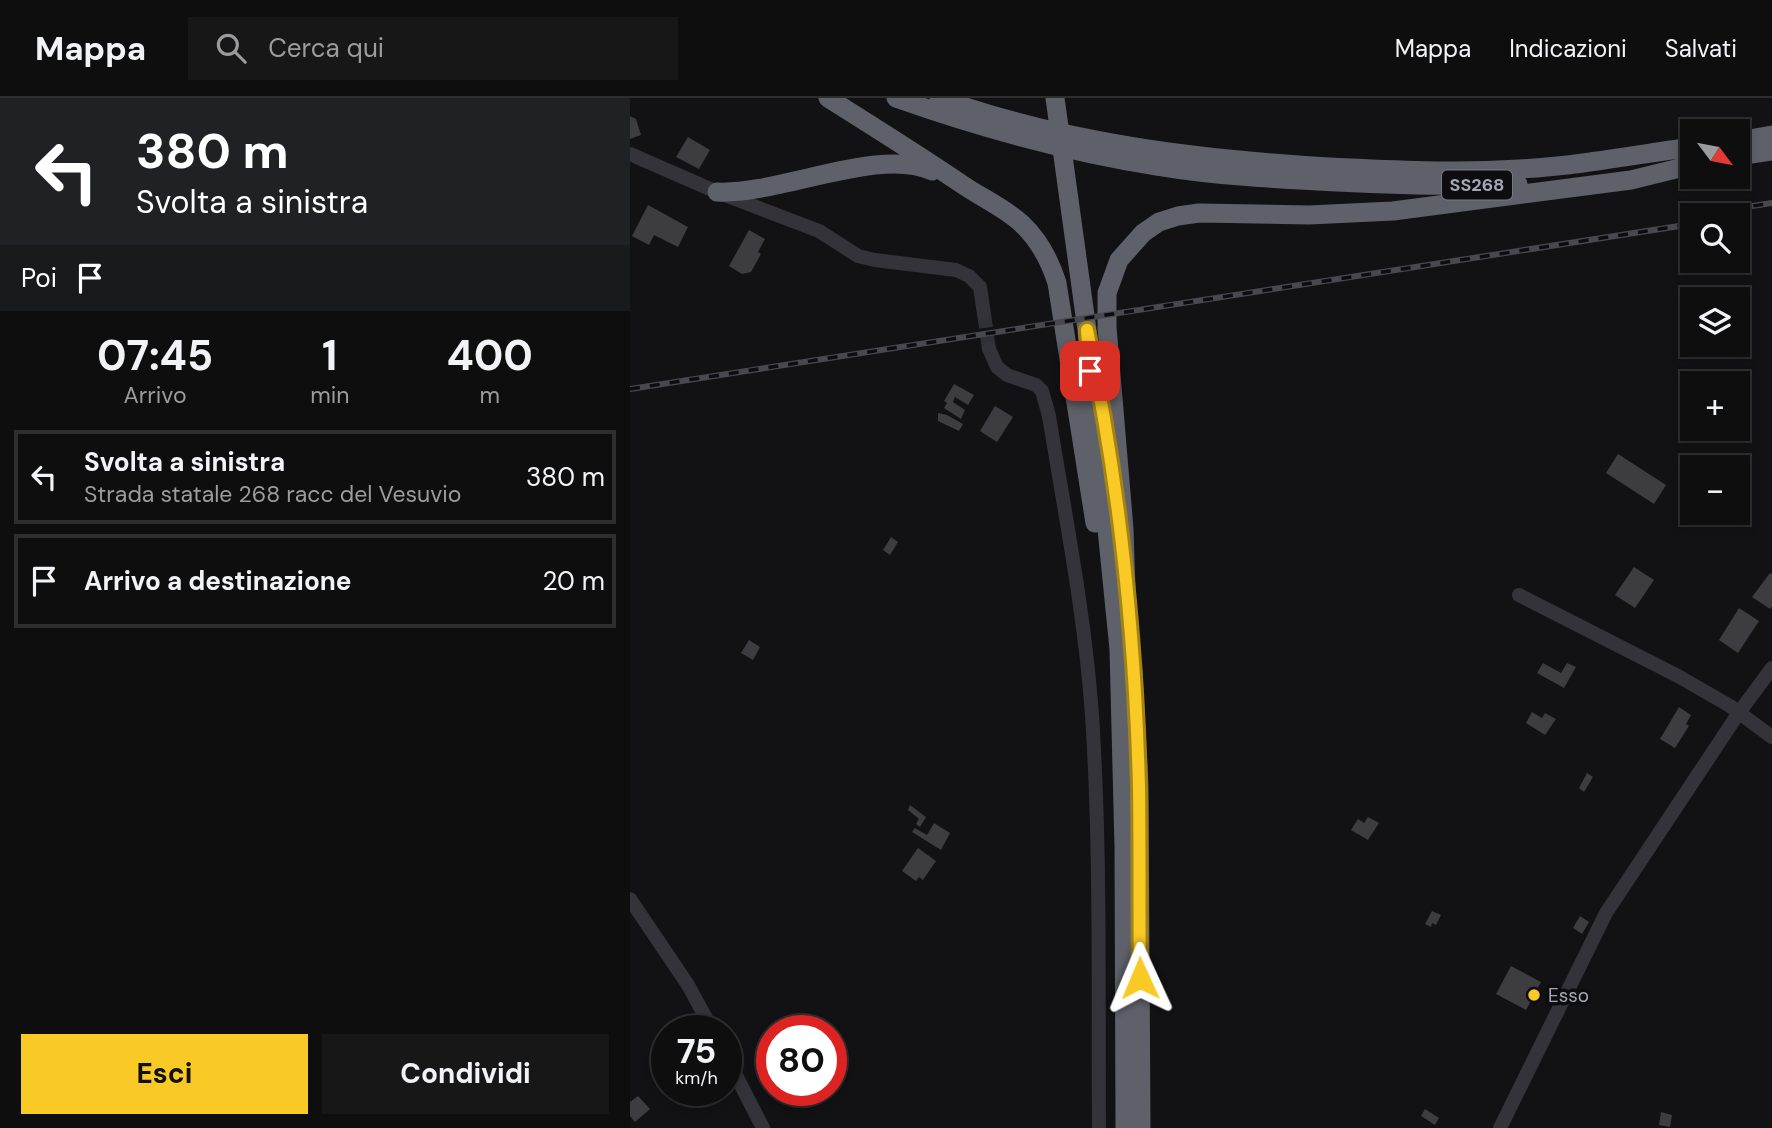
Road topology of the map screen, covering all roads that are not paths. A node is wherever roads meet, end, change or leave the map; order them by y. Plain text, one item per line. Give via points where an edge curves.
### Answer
1 (828, 98) edge
2 (896, 98) edge
3 (939, 98) edge
4 (967, 98) edge
5 (1055, 98) edge
6 (1772, 135) edge
7 (1045, 137) junction
8 (1750, 139) edge
9 (1081, 145) junction
10 (1680, 149) edge
11 (1772, 151) edge
12 (630, 154) edge
13 (1750, 154) edge
14 (1680, 165) edge
15 (1680, 167) edge
16 (962, 184) junction
17 (766, 188) junction
18 (717, 192) junction
19 (754, 206) junction
20 (984, 314) tunnel mouth
21 (1087, 330) junction
22 (989, 349) tunnel mouth
23 (1126, 588) junction
24 (1519, 595) dead end
25 (1772, 668) edge
26 (1738, 714) junction
27 (1121, 733) junction
28 (1772, 737) edge
29 (630, 899) edge
30 (1140, 978) junction
31 (704, 1015) edge
32 (742, 1087) edge
33 (763, 1128) edge
34 (1100, 1128) edge
35 (1125, 1128) edge
36 (1141, 1128) edge
37 (1153, 1128) edge
38 (1500, 1128) edge

1 - 16 highway
2 - 7 highway, SS268 via 968,123
3 - 7 highway, SS268
4 - 7 highway
5 - 21 highway
6 - 8 highway
7 - 9 highway, SS268
9 - 10 highway, SS268 via 1222,160 1431,171 1522,169
9 - 14 highway, SS268 via 1159,167 1431,185 1523,184
11 - 13 highway
12 - 18 street
15 - 23 highway via 1631,180 1393,211 1199,213 1159,222 1143,233 1119,260 1107,293
16 - 17 highway via 904,163
16 - 27 highway via 1022,224 1044,252 1057,283 1104,582
17 - 18 highway
17 - 19 highway via 755,195
18 - 19 street
19 - 20 street via 819,231 858,256 956,270 969,276 980,287
21 - 23 highway via 1100,390
21 - 27 highway via 1113,579
22 - 34 street via 997,367 1007,375 1042,391 1076,588 1092,713 1096,803
23 - 30 highway via 1139,786
24 - 26 street via 1678,676
25 - 26 street
26 - 28 street
26 - 38 street via 1606,913
27 - 35 highway
29 - 31 street
30 - 36 highway
30 - 37 highway
32 - 33 street

